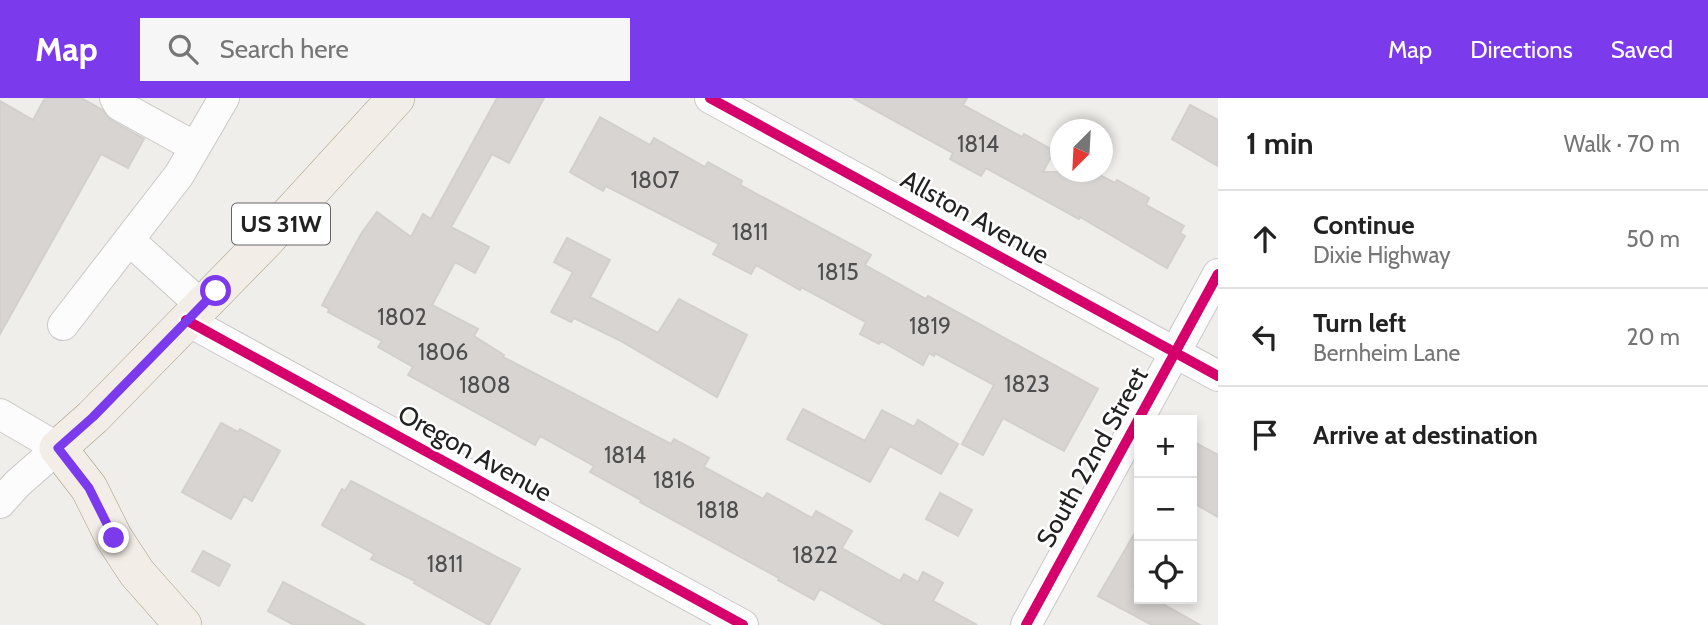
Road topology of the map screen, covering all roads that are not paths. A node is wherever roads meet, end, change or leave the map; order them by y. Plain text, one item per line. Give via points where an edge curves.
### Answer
1 (115, 98) edge
2 (224, 98) edge
3 (396, 98) edge
4 (709, 98) edge
5 (195, 147) junction
6 (129, 240) junction
7 (1218, 274) edge
8 (194, 312) junction
9 (63, 325) dead end
10 (1175, 352) junction
11 (1218, 376) edge
12 (0, 414) edge
13 (58, 448) junction
14 (0, 503) edge
15 (183, 625) edge
16 (743, 625) edge
17 (1026, 625) edge

1 - 5 street via 119,105
2 - 5 street
3 - 8 main road, US 31W
4 - 10 street, Allston Avenue
5 - 6 street
6 - 8 street, Oregon Avenue
6 - 9 street
7 - 10 street, South 22nd Street
8 - 13 main road, US 31W
8 - 16 street, Oregon Avenue
10 - 11 street, Allston Avenue
10 - 17 street, South 22nd Street
12 - 13 street
13 - 14 street
13 - 15 main road via 89,488 138,573

